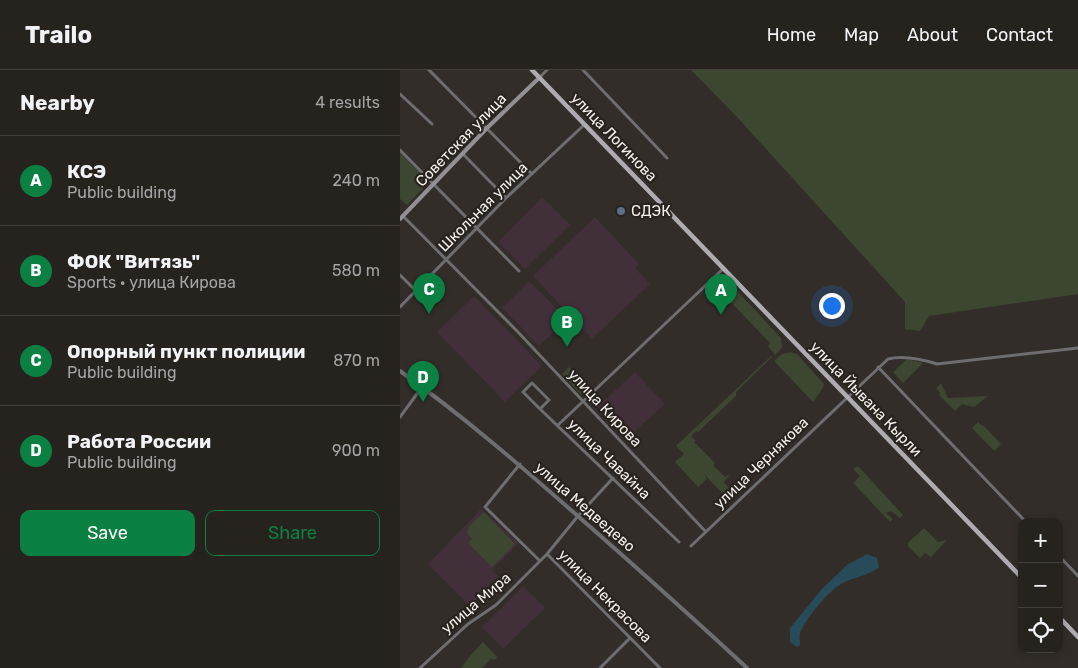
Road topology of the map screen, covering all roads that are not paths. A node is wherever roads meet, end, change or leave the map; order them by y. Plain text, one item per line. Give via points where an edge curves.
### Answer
1 (429, 70) edge
2 (532, 70) edge
3 (547, 70) edge
4 (582, 70) edge
5 (539, 78) junction
6 (400, 94) edge
7 (432, 124) dead end
8 (584, 125) junction
9 (487, 128) junction
10 (400, 150) edge
11 (462, 154) junction
12 (667, 158) dead end
13 (532, 174) junction
14 (433, 184) junction
15 (506, 198) junction
16 (401, 218) edge
17 (476, 228) junction
18 (692, 236) joint
19 (446, 260) junction
20 (723, 269) junction
21 (519, 271) dead end
22 (400, 275) edge
23 (416, 292) junction
24 (400, 307) edge
25 (1078, 348) edge
26 (878, 367) junction
27 (400, 371) edge
28 (422, 387) junction
29 (846, 397) junction
30 (584, 402) junction
31 (540, 409) junction
32 (400, 417) edge
33 (558, 426) junction
34 (520, 464) junction
35 (612, 478) junction
36 (578, 516) junction
37 (1022, 518) edge
38 (706, 532) junction
39 (679, 542) dead end
40 (691, 546) dead end
41 (547, 554) junction
42 (1063, 560) edge
43 (540, 561) junction
44 (1018, 574) edge
45 (1078, 576) edge
46 (1063, 621) edge
47 (1078, 637) edge
48 (630, 638) junction
49 (420, 668) edge
50 (600, 668) edge
51 (660, 668) edge
52 (746, 668) edge

1 - 9 street
2 - 5 main road, улица Логинова
3 - 5 street
4 - 12 street
5 - 8 main road, улица Логинова
5 - 9 main road, Советская улица
6 - 7 street
8 - 13 street, Школьная улица
8 - 18 main road, улица Логинова
9 - 11 main road, Советская улица
9 - 13 street
10 - 14 street
11 - 14 main road, Советская улица
11 - 15 street
13 - 15 street, Школьная улица
14 - 16 main road, Советская улица
14 - 17 street
15 - 17 street, Школьная улица
16 - 19 street, улица Кирова
17 - 19 street, Школьная улица
17 - 21 street
18 - 20 main road, улица Йывана Кырли
19 - 23 street, Школьная улица
19 - 30 street, улица Кирова
20 - 29 main road, улица Йывана Кырли
20 - 30 street
22 - 23 street
23 - 24 street, Школьная улица
25 - 26 street via 937,364 893,358
26 - 29 street, улица Чернякова
26 - 37 street, улица Йывана Кырли
27 - 28 street, улица Медведево
28 - 32 street
28 - 34 street, улица Медведево
29 - 38 street, улица Чернякова
29 - 44 main road, улица Йывана Кырли
30 - 33 street
30 - 38 street, улица Кирова
31 - 31 street, улица Чавайна via 549,400 532,383 523,392
31 - 33 street, улица Чавайна
33 - 35 street, улица Чавайна
34 - 36 street, улица Медведево
34 - 43 street via 485,507
35 - 36 street, улица Некрасова
35 - 39 street, улица Чавайна
36 - 41 street, улица Некрасова
36 - 52 street, улица Медведево
38 - 40 street, улица Чернякова
41 - 43 street, улица Мира
41 - 48 street, улица Некрасова
42 - 45 street
43 - 49 street, улица Мира via 496,605 468,624
46 - 47 main road
48 - 50 street
48 - 51 street, улица Некрасова

